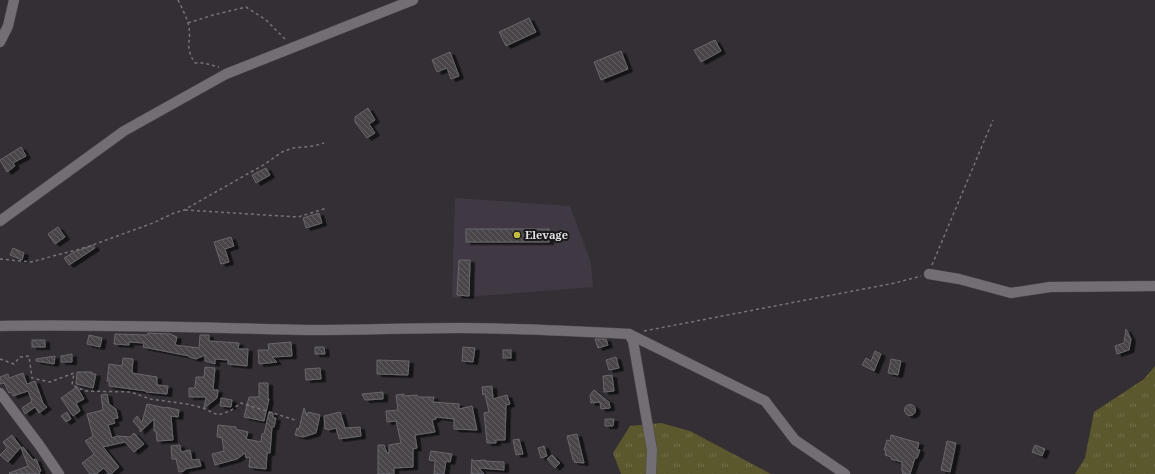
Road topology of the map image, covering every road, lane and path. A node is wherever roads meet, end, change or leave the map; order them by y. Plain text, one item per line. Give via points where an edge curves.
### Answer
1 (14, 0) edge
2 (178, 0) edge
3 (413, 0) edge
4 (188, 23) junction
5 (0, 42) edge
6 (291, 48) junction
7 (226, 74) junction
8 (993, 120) dead end
9 (324, 143) dead end
10 (327, 208) dead end
11 (184, 210) junction
12 (0, 222) edge
13 (0, 259) edge
14 (928, 274) junction
15 (1155, 286) edge
16 (0, 326) edge
17 (644, 331) dead end
18 (628, 334) junction
19 (0, 359) edge
20 (0, 393) edge
21 (295, 420) dead end
22 (59, 474) edge
23 (652, 474) edge
24 (845, 474) edge

1 - 5 street via 8,26
2 - 4 path
3 - 6 street
4 - 6 path via 246,7 266,20
4 - 7 path via 189,55 195,63 204,62 218,66
6 - 7 street
7 - 12 street via 124,131
8 - 14 path
9 - 11 path via 282,152
10 - 11 path via 298,217
11 - 13 path via 87,247 31,262
14 - 15 street via 959,278 1011,293 1050,287
14 - 17 path via 895,283
16 - 18 street via 314,330 544,329
18 - 23 street via 633,341 652,450
18 - 24 street via 765,400 795,440
19 - 21 path via 14,364 20,357 29,356 32,378 50,382 74,373 72,385 84,391 132,392 150,399 203,408 218,415 241,404
20 - 22 street

